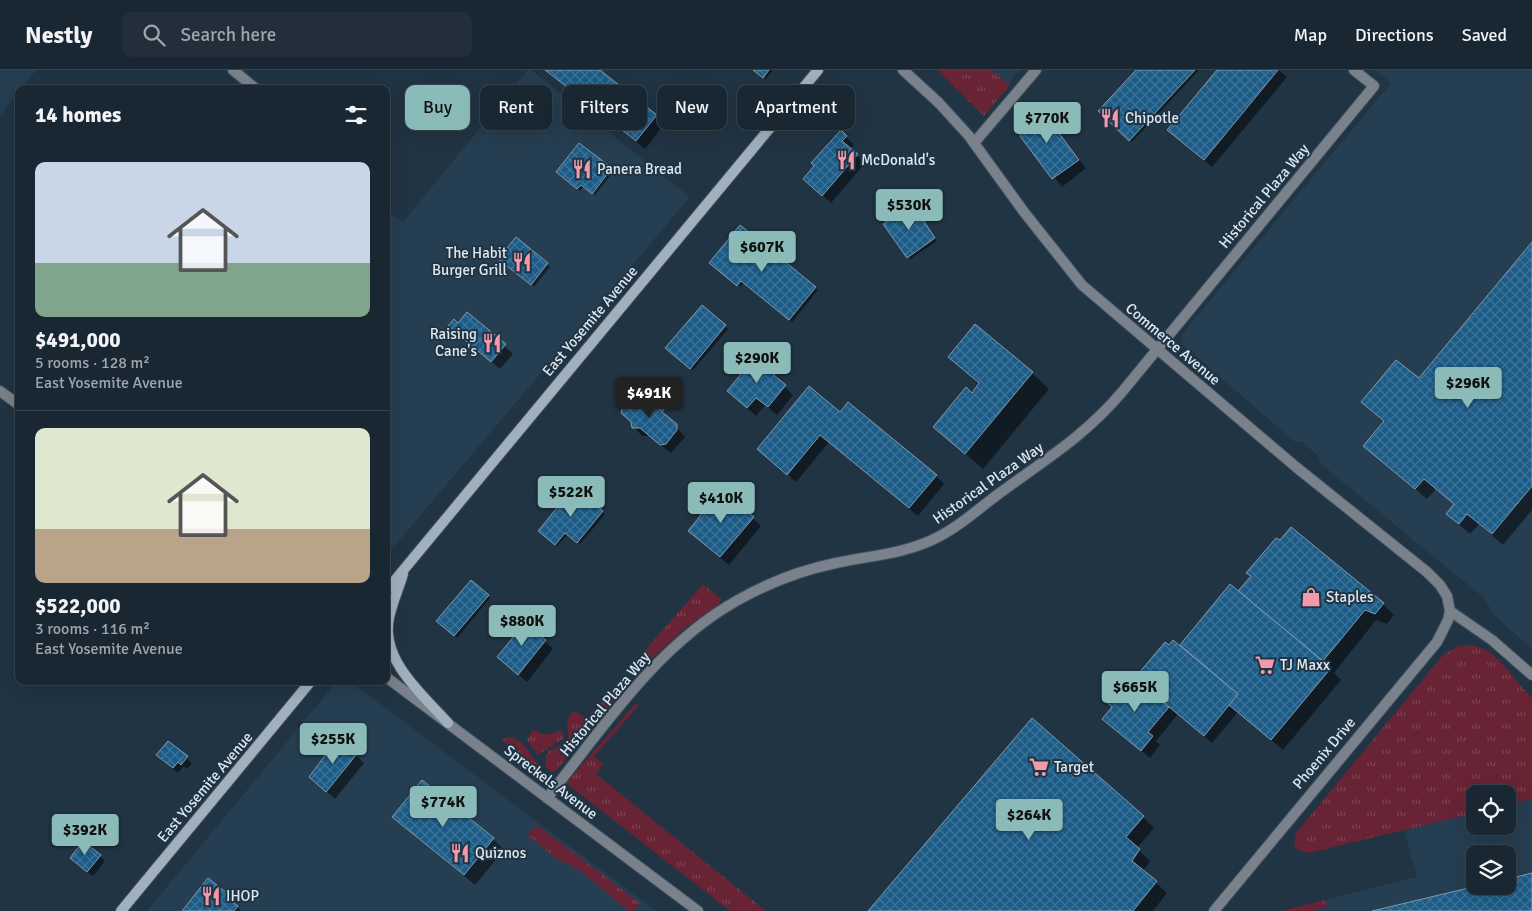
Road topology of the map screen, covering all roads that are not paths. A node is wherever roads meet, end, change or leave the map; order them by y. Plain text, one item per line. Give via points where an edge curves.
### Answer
1 (234, 70) edge
2 (818, 70) edge
3 (903, 70) edge
4 (1036, 70) edge
5 (1354, 70) edge
6 (251, 85) edge
7 (974, 143) junction
8 (1156, 350) junction
9 (0, 391) edge
10 (15, 402) edge
11 (406, 567) junction
12 (390, 586) edge
13 (1450, 611) junction
14 (390, 616) edge
15 (390, 645) edge
16 (1532, 675) edge
17 (390, 680) edge
18 (308, 685) edge
19 (448, 723) junction
20 (547, 798) junction
21 (121, 911) edge
22 (698, 911) edge
23 (1214, 911) edge

1 - 6 street
2 - 11 main road, East Yosemite Avenue
3 - 7 street, Commerce Avenue via 940,103
4 - 7 street
5 - 8 street, Historical Plaza Way via 1374,86
7 - 8 street, Commerce Avenue via 1082,285
8 - 13 street, Commerce Avenue via 1427,572 1447,596
8 - 20 street, Historical Plaza Way via 1091,426 971,516 932,540 805,571 738,600 713,616 671,650 640,682
9 - 10 street
11 - 12 main road, East Yosemite Avenue
11 - 14 main road
13 - 16 street via 1492,640
13 - 23 street, Phoenix Drive via 1436,642
15 - 19 main road via 402,671
17 - 19 street, Spreckels Avenue
18 - 21 main road, East Yosemite Avenue
19 - 20 street, Spreckels Avenue
20 - 22 street, Spreckels Avenue

